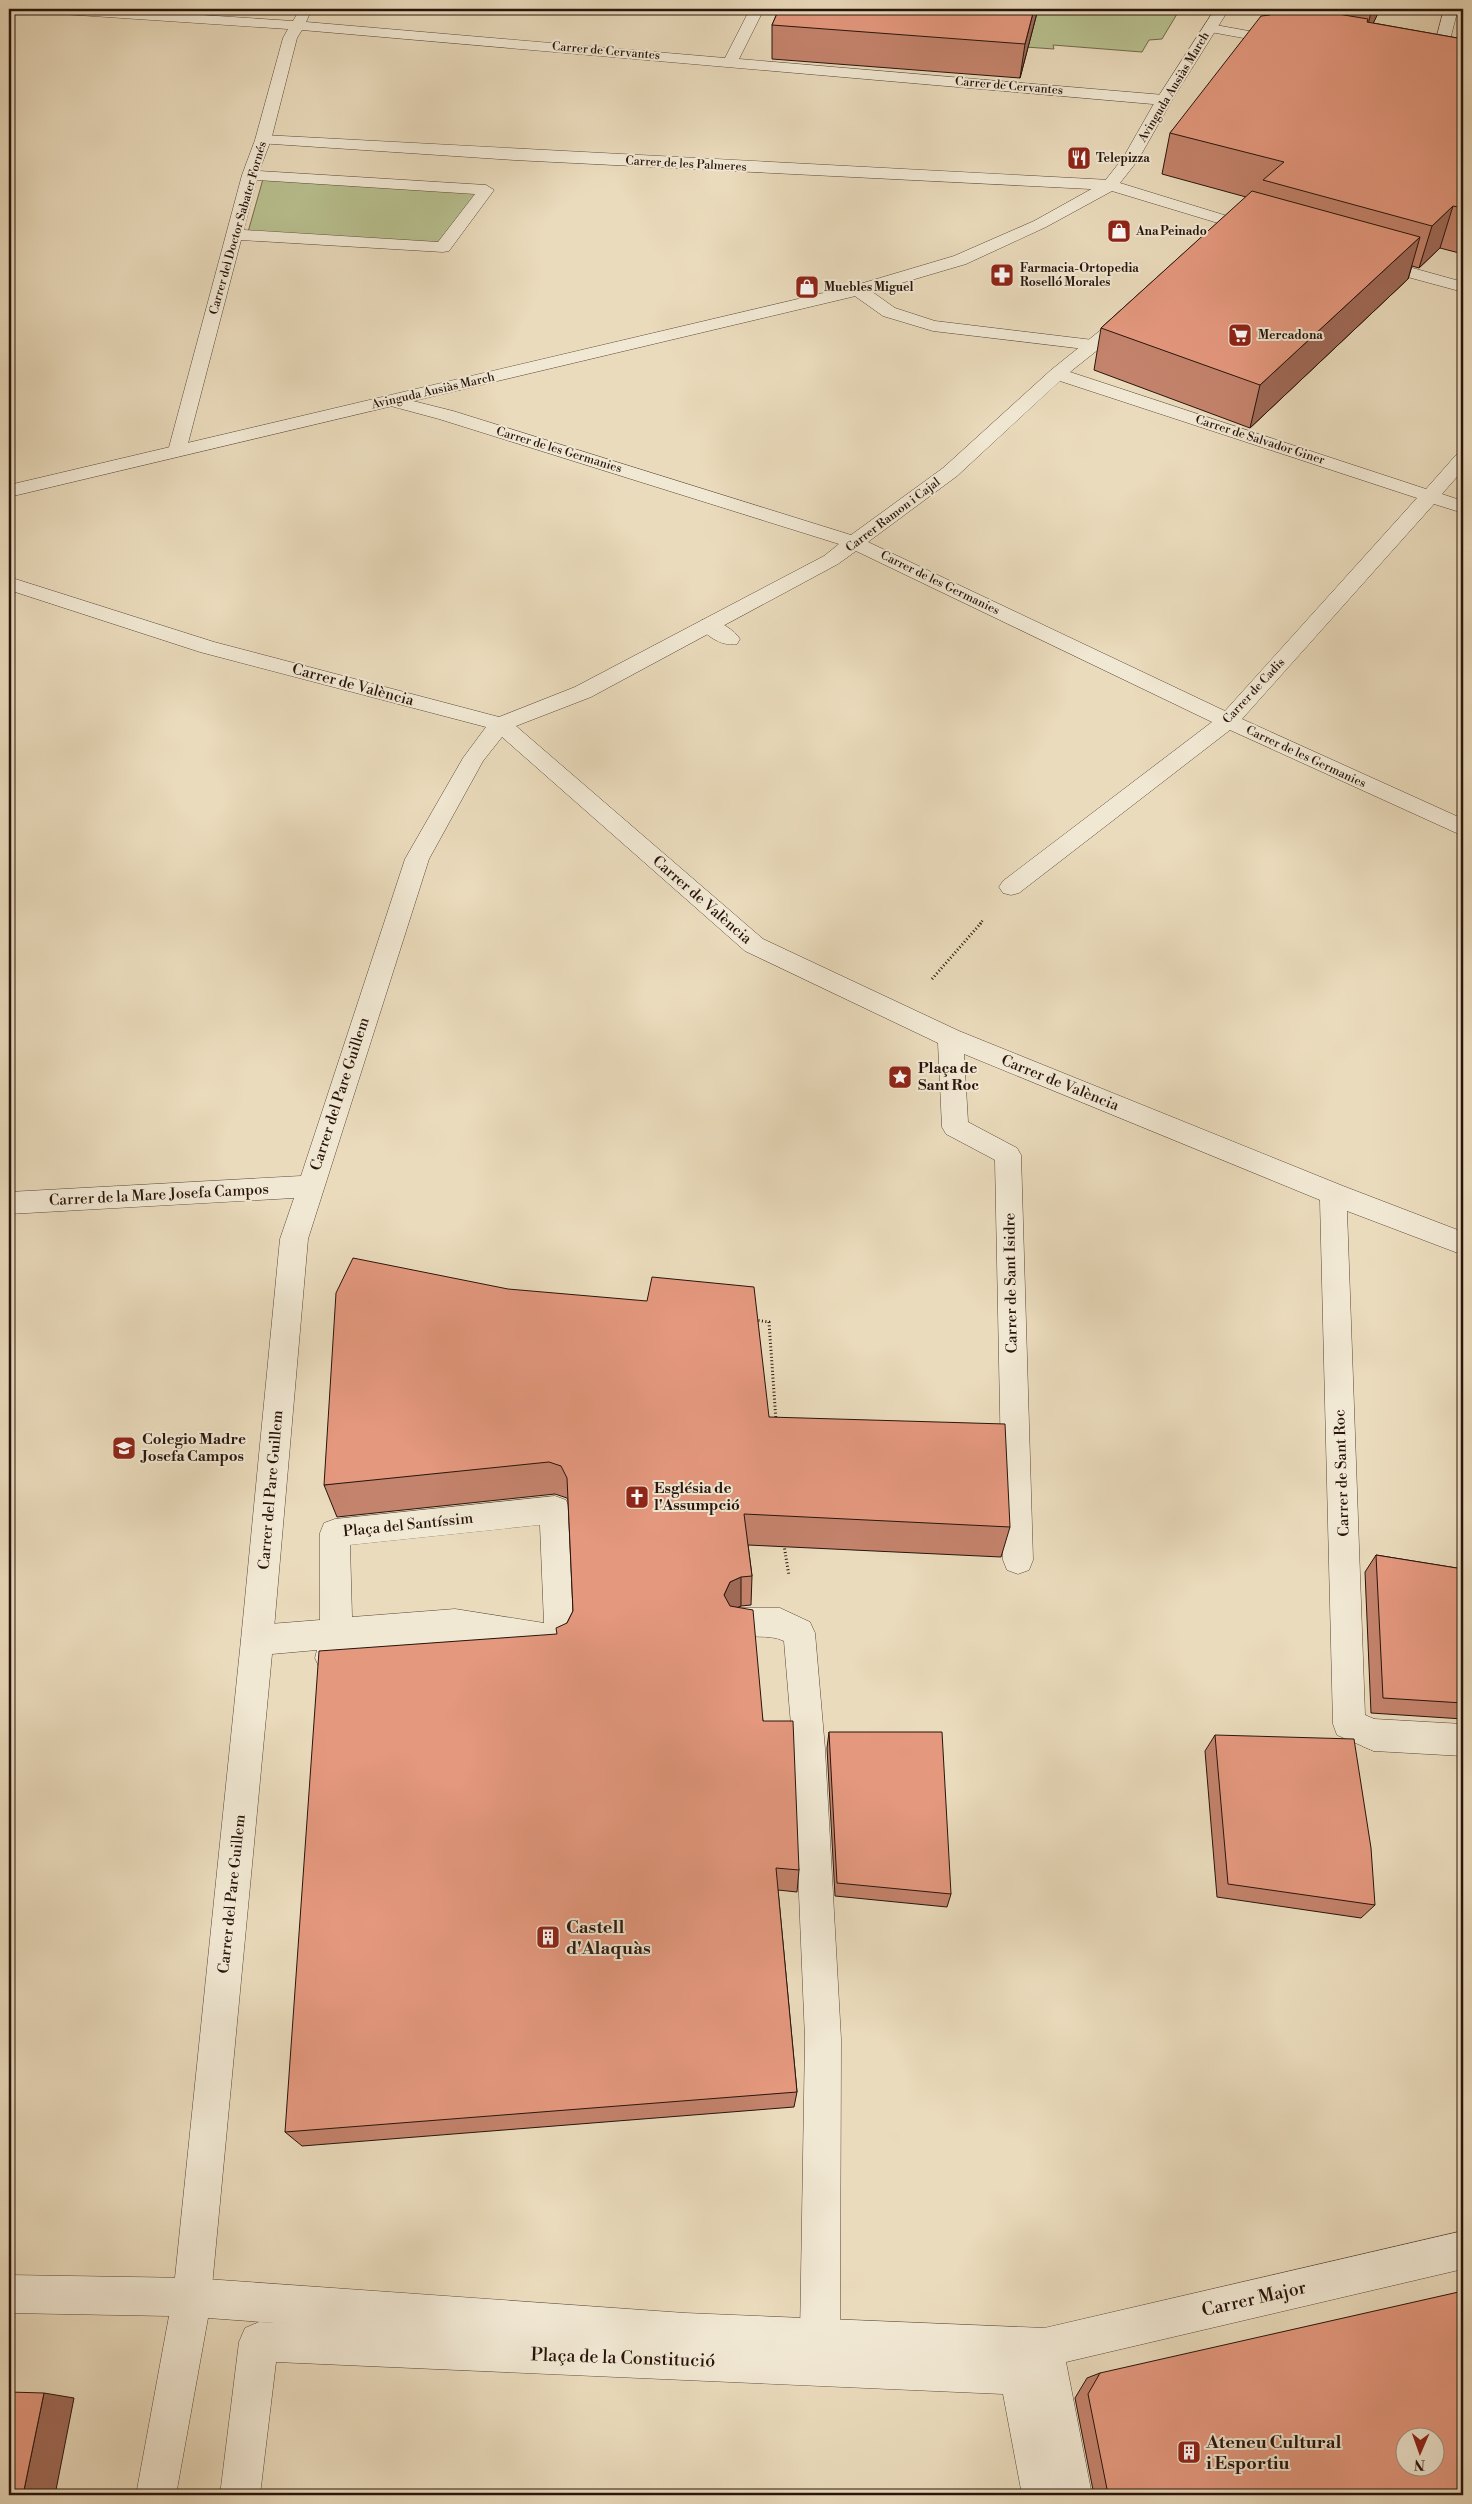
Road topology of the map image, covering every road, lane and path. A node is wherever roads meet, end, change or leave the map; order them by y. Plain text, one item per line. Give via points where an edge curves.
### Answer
1 (47, 9) edge
2 (307, 9) edge
3 (757, 9) edge
4 (1222, 9) edge
5 (1451, 9) edge
6 (296, 25) junction
7 (1447, 25) junction
8 (1210, 28) junction
9 (1463, 30) edge
10 (1296, 44) edge
11 (731, 61) junction
12 (1454, 69) edge
13 (1164, 100) junction
14 (263, 140) junction
15 (250, 175) junction
16 (1110, 185) junction
17 (236, 235) junction
18 (1275, 235) edge
19 (1357, 258) edge
20 (1463, 287) edge
21 (858, 290) junction
22 (1138, 307) edge
23 (1093, 345) junction
24 (1057, 374) junction
25 (394, 401) junction
26 (177, 451) junction
27 (1463, 459) edge
28 (9, 491) edge
29 (1432, 495) junction
30 (1463, 506) edge
31 (855, 543) junction
32 (9, 583) edge
33 (709, 625) junction
34 (730, 639) dead end
35 (1228, 721) junction
36 (500, 724) junction
37 (1463, 828) edge
38 (1011, 887) joint
39 (900, 1016) junction
40 (950, 1038) junction
41 (310, 1186) junction
42 (1333, 1194) junction
43 (9, 1204) edge
44 (1463, 1244) edge
45 (750, 1320) edge
46 (776, 1423) edge
47 (784, 1540) edge
48 (1018, 1560) dead end
49 (742, 1623) edge
50 (798, 1633) junction
51 (336, 1635) junction
52 (256, 1640) junction
53 (1463, 1740) edge
54 (1463, 2250) edge
55 (9, 2294) edge
56 (192, 2297) junction
57 (820, 2337) junction
58 (1044, 2348) junction
59 (156, 2495) edge
60 (240, 2495) edge
61 (1042, 2495) edge
62 (1072, 2495) edge

1 - 6 street, Carrer de Cervantes
2 - 6 street, Carrer del Doctor Sabater Fornés
3 - 11 street
4 - 8 street, Avinguda Ausiàs March
5 - 7 street
6 - 11 street, Carrer de Cervantes
6 - 14 street, Carrer del Doctor Sabater Fornés
7 - 9 street
7 - 12 street via 1431,61
8 - 10 street
8 - 13 street, Avinguda Ausiàs March
11 - 13 street, Carrer de Cervantes
13 - 16 street, Avinguda Ausiàs March via 1130,160
14 - 15 street, Carrer del Doctor Sabater Fornés
14 - 16 street, Carrer de les Palmeres
15 - 17 street, Carrer del Doctor Sabater Fornés
15 - 17 street via 486,190 443,247
16 - 18 street, Carrer de les Palmeres via 1222,229
16 - 21 street, Avinguda Ausiàs March via 1040,224 960,260
17 - 26 street, Carrer del Doctor Sabater Fornés
19 - 20 street
21 - 23 street via 889,312 933,326
21 - 25 street, Avinguda Ausiàs March
22 - 23 street, Carrer Ramon i Cajal
23 - 24 street, Carrer Ramon i Cajal
24 - 29 street, Carrer de Salvador Giner
24 - 31 street, Carrer Ramon i Cajal via 950,472
25 - 26 street, Avinguda Ausiàs March
25 - 31 street, Carrer de les Germanies
26 - 28 street, Avinguda Ausiàs March
27 - 29 street, Carrer de Cadis
29 - 30 street, Carrer de Salvador Giner
29 - 35 street, Carrer de Cadis
31 - 33 street, Carrer Ramon i Cajal via 831,560
31 - 35 street, Carrer de les Germanies
32 - 36 street, Carrer de València via 207,647
33 - 34 street
33 - 36 street, Carrer Ramon i Cajal via 582,692
35 - 37 street, Carrer de les Germanies
35 - 38 street, Carrer de Cadis
36 - 39 street, Carrer de València via 754,945
36 - 41 street, Carrer del Pare Guillem via 474,758 416,859
38 - 39 path
39 - 40 street, Carrer de València
40 - 42 street, Carrer de València
40 - 48 street, Carrer de Sant Isidre via 954,1127 1008,1155
41 - 43 street, Carrer de la Mare Josefa Campos
41 - 52 street, Carrer del Pare Guillem via 294,1240
42 - 44 street, Carrer de València
42 - 53 street, Carrer de Sant Roc via 1349,1724 1374,1735
45 - 46 path via 769,1322
47 - 50 path
49 - 50 street via 780,1623
50 - 57 street via 810,1749 823,2039
51 - 51 street, Plaça del Santíssim via 455,1624 560,1640 555,1510 335,1533
51 - 52 street
52 - 56 street, Carrer del Pare Guillem
54 - 58 street, Carrer Major
55 - 56 street, Plaça de la Constitució
56 - 57 street, Plaça de la Constitució via 685,2333
56 - 59 street, Carrer del Pare Guillem
57 - 58 street, Plaça de la Constitució
58 - 62 street
60 - 61 street, Plaça de la Constitució via 259,2342 1019,2375

